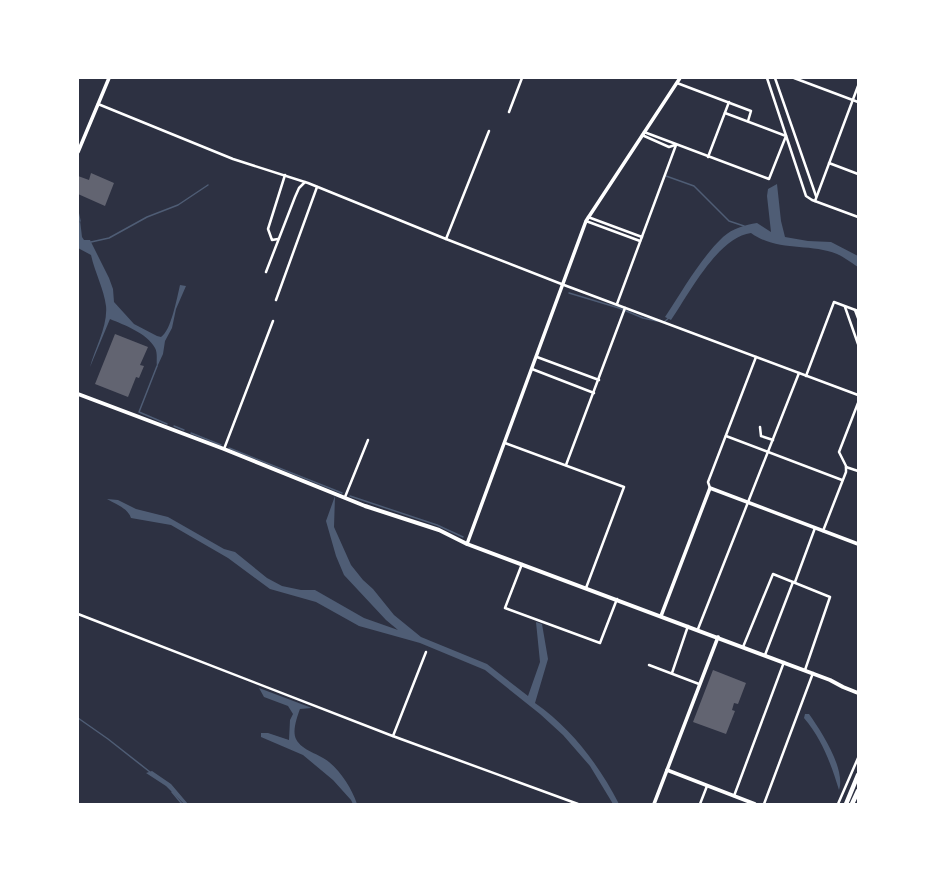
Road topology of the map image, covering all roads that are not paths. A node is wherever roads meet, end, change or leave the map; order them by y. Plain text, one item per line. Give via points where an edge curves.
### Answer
1 (109, 78) edge
2 (522, 78) edge
3 (680, 78) edge
4 (767, 78) edge
5 (775, 78) edge
6 (794, 78) edge
7 (805, 78) edge
8 (803, 82) junction
9 (677, 83) junction
10 (858, 86) edge
11 (853, 100) junction
12 (729, 102) junction
13 (858, 102) edge
14 (98, 104) junction
15 (509, 112) dead end
16 (725, 113) junction
17 (748, 121) junction
18 (489, 131) dead end
19 (643, 134) junction
20 (786, 136) junction
21 (676, 145) junction
22 (78, 152) edge
23 (708, 157) junction
24 (829, 163) junction
25 (858, 174) edge
26 (285, 175) junction
27 (305, 182) junction
28 (317, 186) junction
29 (816, 196) junction
30 (815, 201) junction
31 (588, 217) junction
32 (858, 217) edge
33 (586, 221) junction
34 (642, 237) junction
35 (278, 239) junction
36 (446, 239) junction
37 (640, 242) junction
38 (266, 272) dead end
39 (564, 285) junction
40 (276, 300) dead end
41 (617, 304) junction
42 (845, 306) junction
43 (625, 308) junction
44 (857, 310) edge
45 (858, 318) edge
46 (273, 321) dead end
47 (858, 344) edge
48 (537, 357) junction
49 (756, 357) junction
50 (532, 369) junction
51 (799, 373) junction
52 (806, 376) junction
53 (598, 380) junction
54 (594, 393) junction
55 (78, 394) edge
56 (858, 395) edge
57 (858, 403) edge
58 (760, 427) dead end
59 (726, 436) junction
60 (368, 440) dead end
61 (774, 440) junction
62 (505, 443) junction
63 (224, 449) junction
64 (768, 452) junction
65 (566, 465) junction
66 (846, 467) junction
67 (858, 471) edge
68 (842, 480) junction
69 (710, 488) junction
70 (345, 497) junction
71 (749, 502) junction
72 (815, 528) junction
73 (823, 531) junction
74 (467, 544) junction
75 (858, 544) edge
76 (522, 564) junction
77 (794, 582) junction
78 (586, 588) junction
79 (617, 599) junction
80 (78, 614) edge
81 (661, 616) junction
82 (689, 626) junction
83 (698, 629) junction
84 (718, 637) junction
85 (743, 647) junction
86 (426, 652) dead end
87 (766, 655) junction
88 (784, 662) junction
89 (649, 665) dead end
90 (805, 670) junction
91 (672, 673) junction
92 (813, 673) junction
93 (699, 684) junction
94 (858, 693) edge
95 (394, 736) junction
96 (858, 758) edge
97 (667, 770) junction
98 (858, 775) edge
99 (707, 786) junction
100 (858, 791) edge
101 (734, 796) junction
102 (578, 804) edge
103 (654, 804) edge
104 (700, 804) edge
105 (755, 804) edge
106 (764, 804) edge
107 (838, 804) edge
108 (846, 804) edge
109 (852, 804) edge

1 - 14 street
2 - 15 street
3 - 9 street
4 - 20 street
5 - 29 street
6 - 8 street
7 - 8 street
8 - 11 street
9 - 12 street
9 - 19 street
10 - 11 street
11 - 13 street
11 - 24 street
12 - 16 street
12 - 17 street via 751,111
14 - 22 street
14 - 26 street via 233,159
16 - 17 street
16 - 23 street
17 - 20 street
18 - 36 street
19 - 21 street via 669,146
19 - 31 street
20 - 23 street via 767,180
20 - 30 street via 805,194
21 - 23 street
21 - 34 street
24 - 25 street
24 - 29 street
26 - 27 street
26 - 35 street via 268,229 272,240
27 - 28 street
27 - 35 street via 299,188
28 - 36 street
28 - 40 street
29 - 30 street
30 - 32 street
31 - 33 street
31 - 34 street
33 - 37 street
33 - 39 street
34 - 37 street
35 - 38 street
36 - 39 street
37 - 41 street
39 - 41 street
39 - 48 street
41 - 43 street
42 - 44 street
42 - 47 street
42 - 52 street via 834,302
43 - 49 street
43 - 53 street
44 - 45 street
46 - 63 street
48 - 50 street
48 - 53 street
49 - 51 street
49 - 59 street
50 - 54 street
50 - 62 street
51 - 52 street
51 - 61 street
52 - 56 street
53 - 54 street
54 - 65 street
55 - 63 main road
57 - 66 street via 839,452
58 - 61 street via 761,436
59 - 64 street
59 - 69 street via 708,482
60 - 70 street
61 - 64 street
62 - 65 street
62 - 74 street
63 - 70 main road
64 - 68 street
64 - 71 street
65 - 78 street via 624,486
66 - 67 street
66 - 68 street
68 - 73 street
69 - 71 street
69 - 81 street
70 - 74 main road via 439,530
71 - 72 street
71 - 83 street
72 - 73 street
72 - 77 street
73 - 75 street
74 - 76 main road
76 - 78 main road
76 - 79 street via 505,608 600,643
77 - 85 street via 772,574
77 - 87 street
77 - 90 street via 830,598
78 - 79 main road
79 - 81 main road
80 - 95 street
81 - 82 main road
82 - 83 main road
82 - 91 street
83 - 84 main road
84 - 85 main road
84 - 93 street
85 - 87 main road
86 - 95 street
87 - 88 main road
88 - 90 main road
88 - 101 street
89 - 91 street
90 - 92 main road
91 - 93 street
92 - 94 main road
92 - 106 street
93 - 97 street
95 - 102 street
96 - 107 street
97 - 99 street
97 - 103 street
98 - 108 highway
99 - 101 street
99 - 104 street
100 - 109 highway
101 - 105 street

